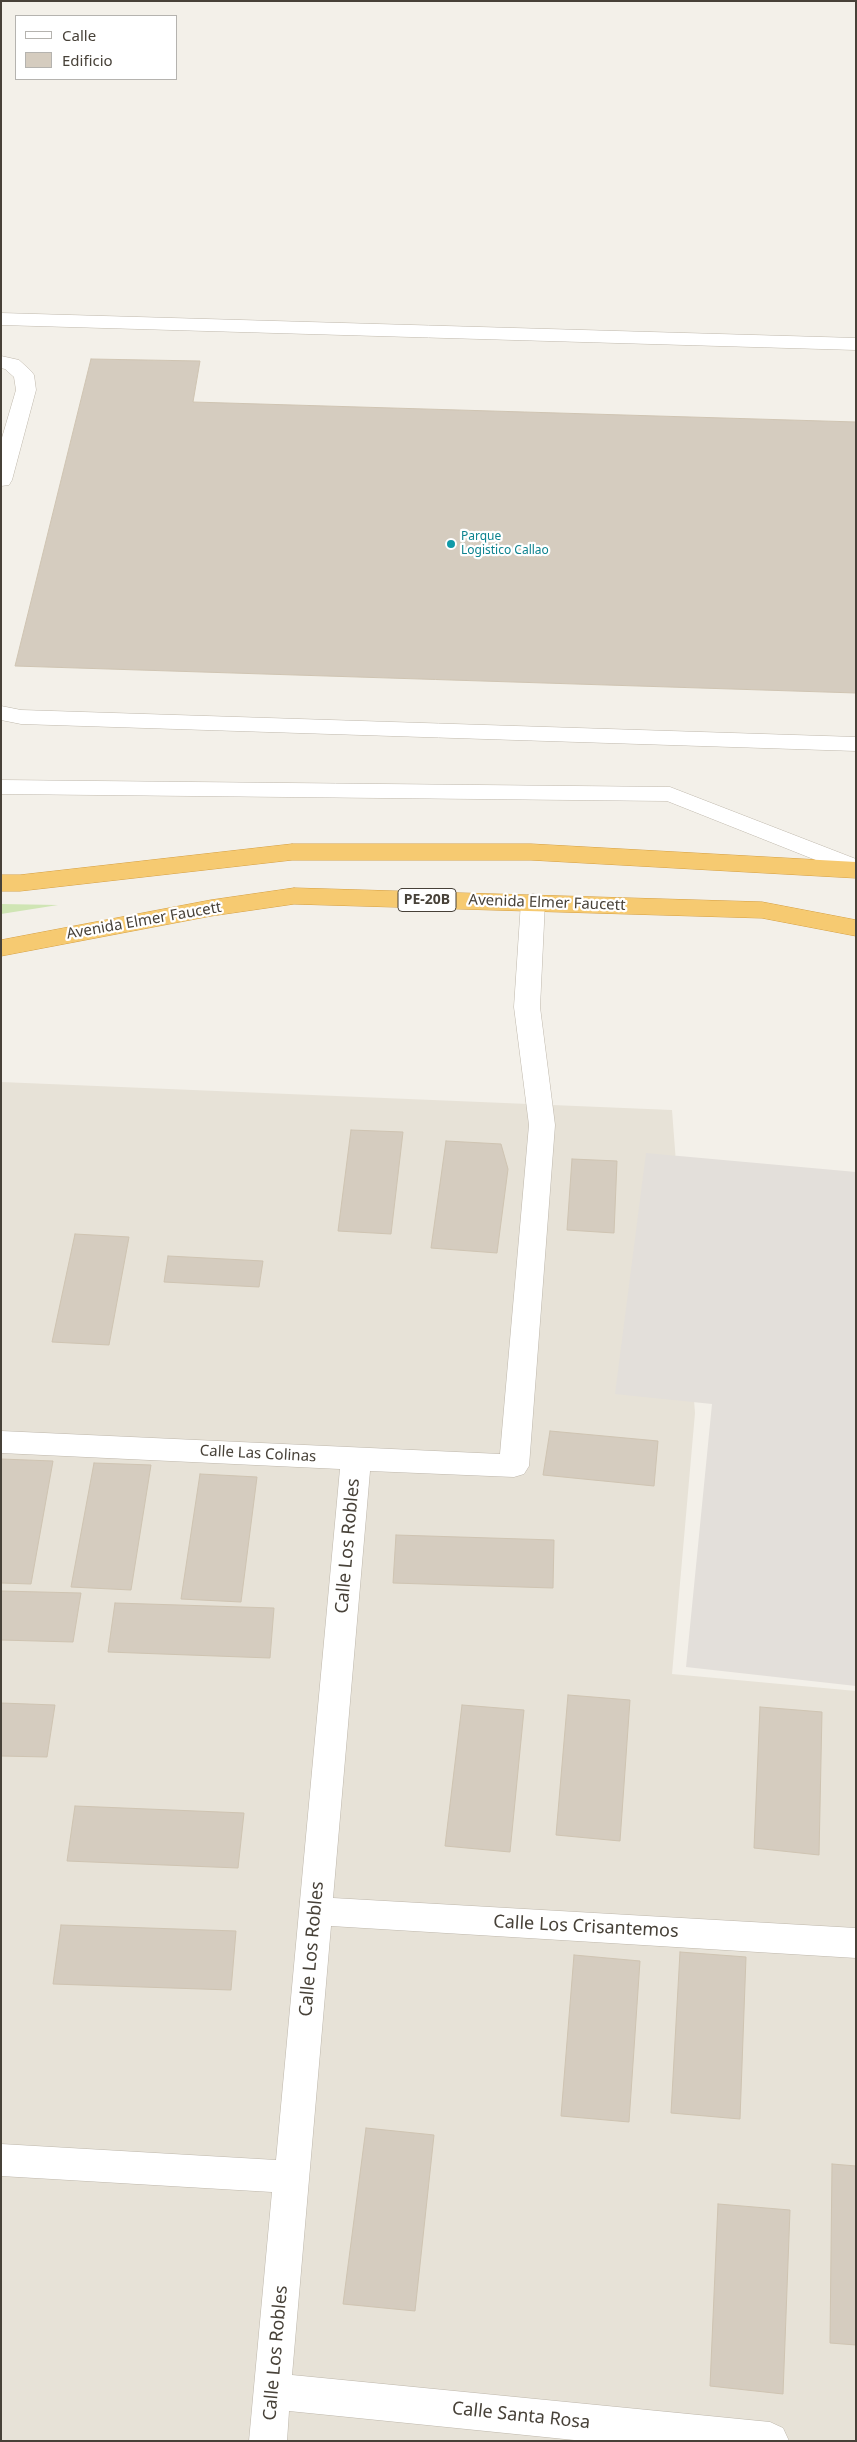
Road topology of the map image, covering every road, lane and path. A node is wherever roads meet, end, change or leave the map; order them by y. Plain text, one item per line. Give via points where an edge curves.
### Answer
1 (1, 319) edge
2 (856, 344) edge
3 (1, 362) edge
4 (1, 480) edge
5 (1, 714) edge
6 (856, 744) edge
7 (1, 787) edge
8 (856, 869) edge
9 (1, 883) edge
10 (533, 902) junction
11 (856, 928) edge
12 (1, 948) edge
13 (1, 1442) edge
14 (356, 1458) junction
15 (316, 1911) junction
16 (856, 1943) edge
17 (1, 2160) edge
18 (293, 2177) junction
19 (272, 2391) junction
20 (268, 2441) edge
21 (770, 2441) edge

1 - 2 street
3 - 4 street via 12,364 24,375 26,390
5 - 6 street
7 - 8 street via 670,794
8 - 9 highway via 530,852 292,852
10 - 11 highway, Avenida Elmer Faucett / PE-20B via 762,910
10 - 12 highway, Avenida Elmer Faucett / PE-20B via 294,896 211,908
10 - 14 street, Calle Las Colinas via 527,1008 542,1125 514,1466
13 - 14 street, Calle Las Colinas
14 - 15 street, Calle Los Robles
15 - 16 street, Calle Los Crisantemos
15 - 18 street, Calle Los Robles
17 - 18 street
18 - 19 street, Calle Los Robles
19 - 20 street, Calle Los Robles
19 - 21 street, Calle Santa Rosa

